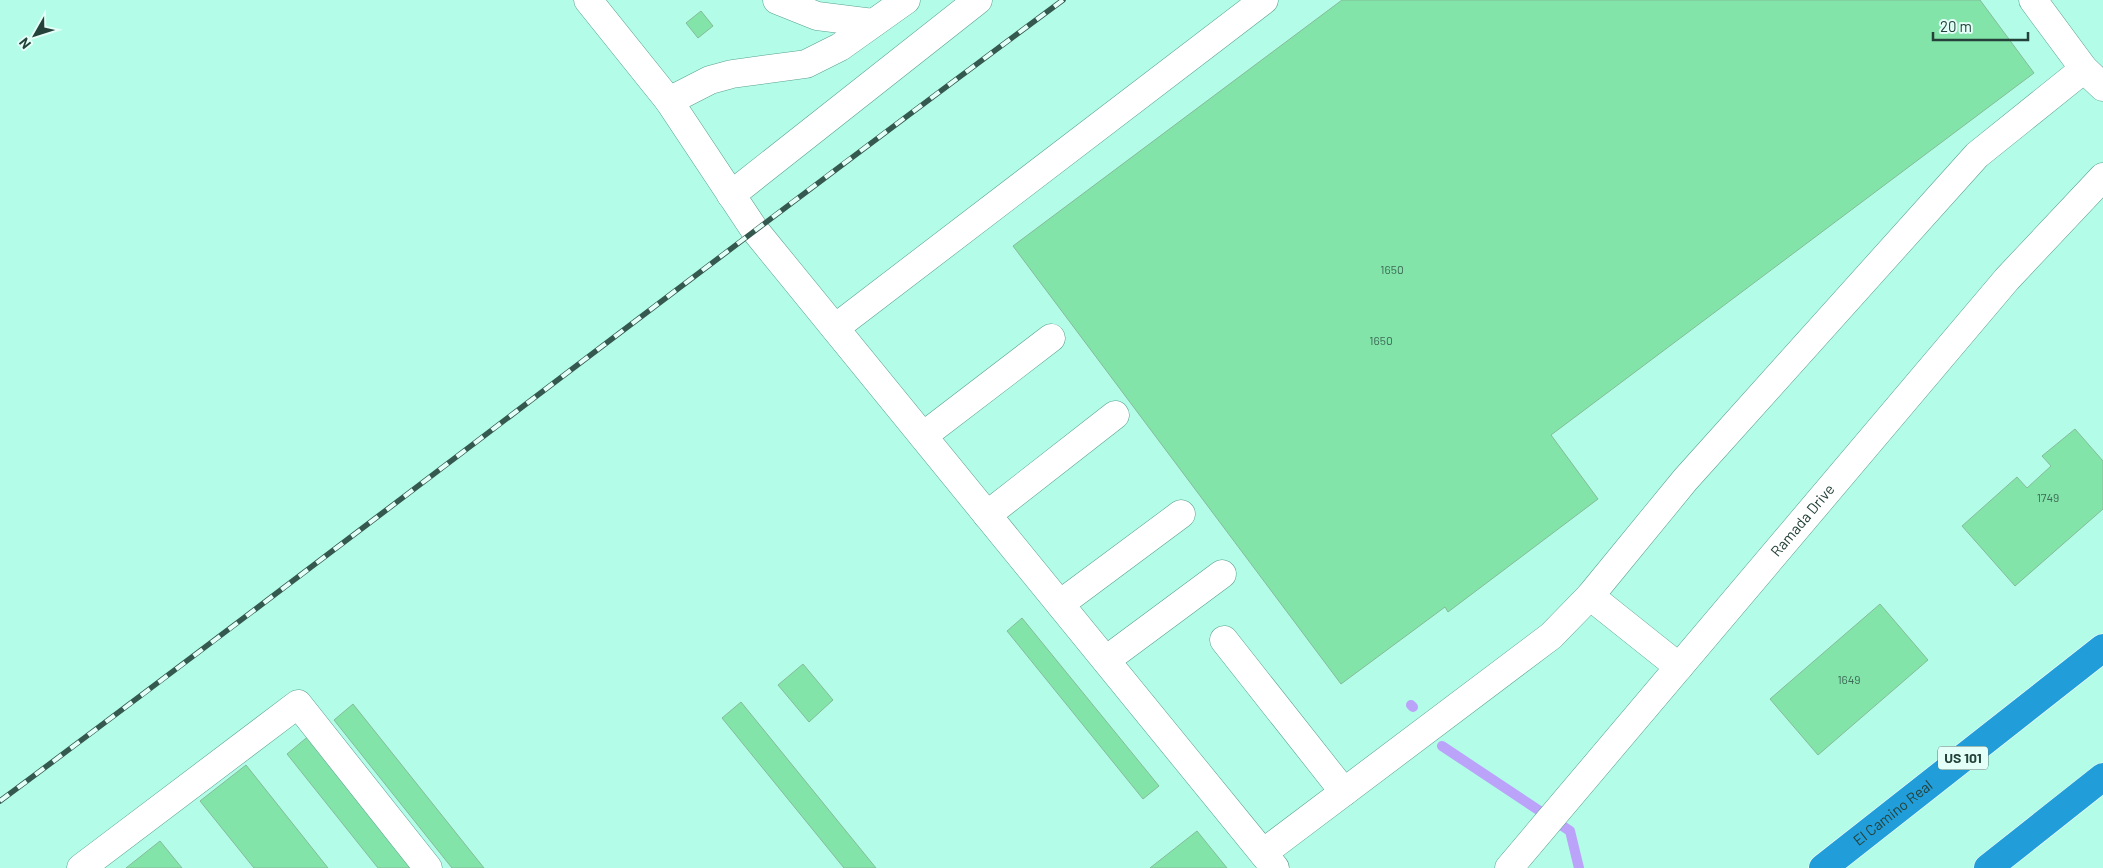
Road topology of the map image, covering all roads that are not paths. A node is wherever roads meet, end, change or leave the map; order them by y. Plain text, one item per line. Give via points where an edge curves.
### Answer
1 (588, 0) edge
2 (777, 0) edge
3 (906, 0) edge
4 (978, 0) edge
5 (1264, 0) edge
6 (2033, 0) edge
7 (873, 24) junction
8 (2094, 78) edge
9 (669, 102) junction
10 (2103, 178) edge
11 (731, 195) junction
12 (835, 328) junction
13 (1050, 338) dead end
14 (1115, 415) dead end
15 (923, 436) junction
16 (1181, 514) dead end
17 (987, 515) junction
18 (1222, 574) dead end
19 (1590, 596) junction
20 (1060, 604) junction
21 (1224, 640) dead end
22 (2103, 648) edge
23 (1106, 660) junction
24 (1680, 667) junction
25 (2097, 783) edge
26 (1344, 792) junction
27 (1269, 860) edge
28 (81, 868) edge
29 (428, 868) edge
30 (1509, 868) edge
31 (1823, 868) edge
32 (1988, 868) edge

1 - 9 street
2 - 7 street via 817,16
3 - 7 street
4 - 11 street
5 - 12 street
6 - 8 street
7 - 9 street via 840,47 806,64 710,80
8 - 19 street via 1977,155 1686,480
9 - 11 street
10 - 24 street, Ramada Drive via 2007,279
11 - 12 street via 754,229
12 - 15 street
13 - 15 street
14 - 17 street
15 - 17 street
16 - 20 street
17 - 20 street
18 - 23 street
19 - 24 street
19 - 26 street via 1551,636
20 - 23 street
21 - 26 street
22 - 31 highway, El Camino Real / US 101
23 - 27 street
24 - 30 street, Ramada Drive
25 - 32 highway
26 - 27 street
28 - 29 street via 298,704

